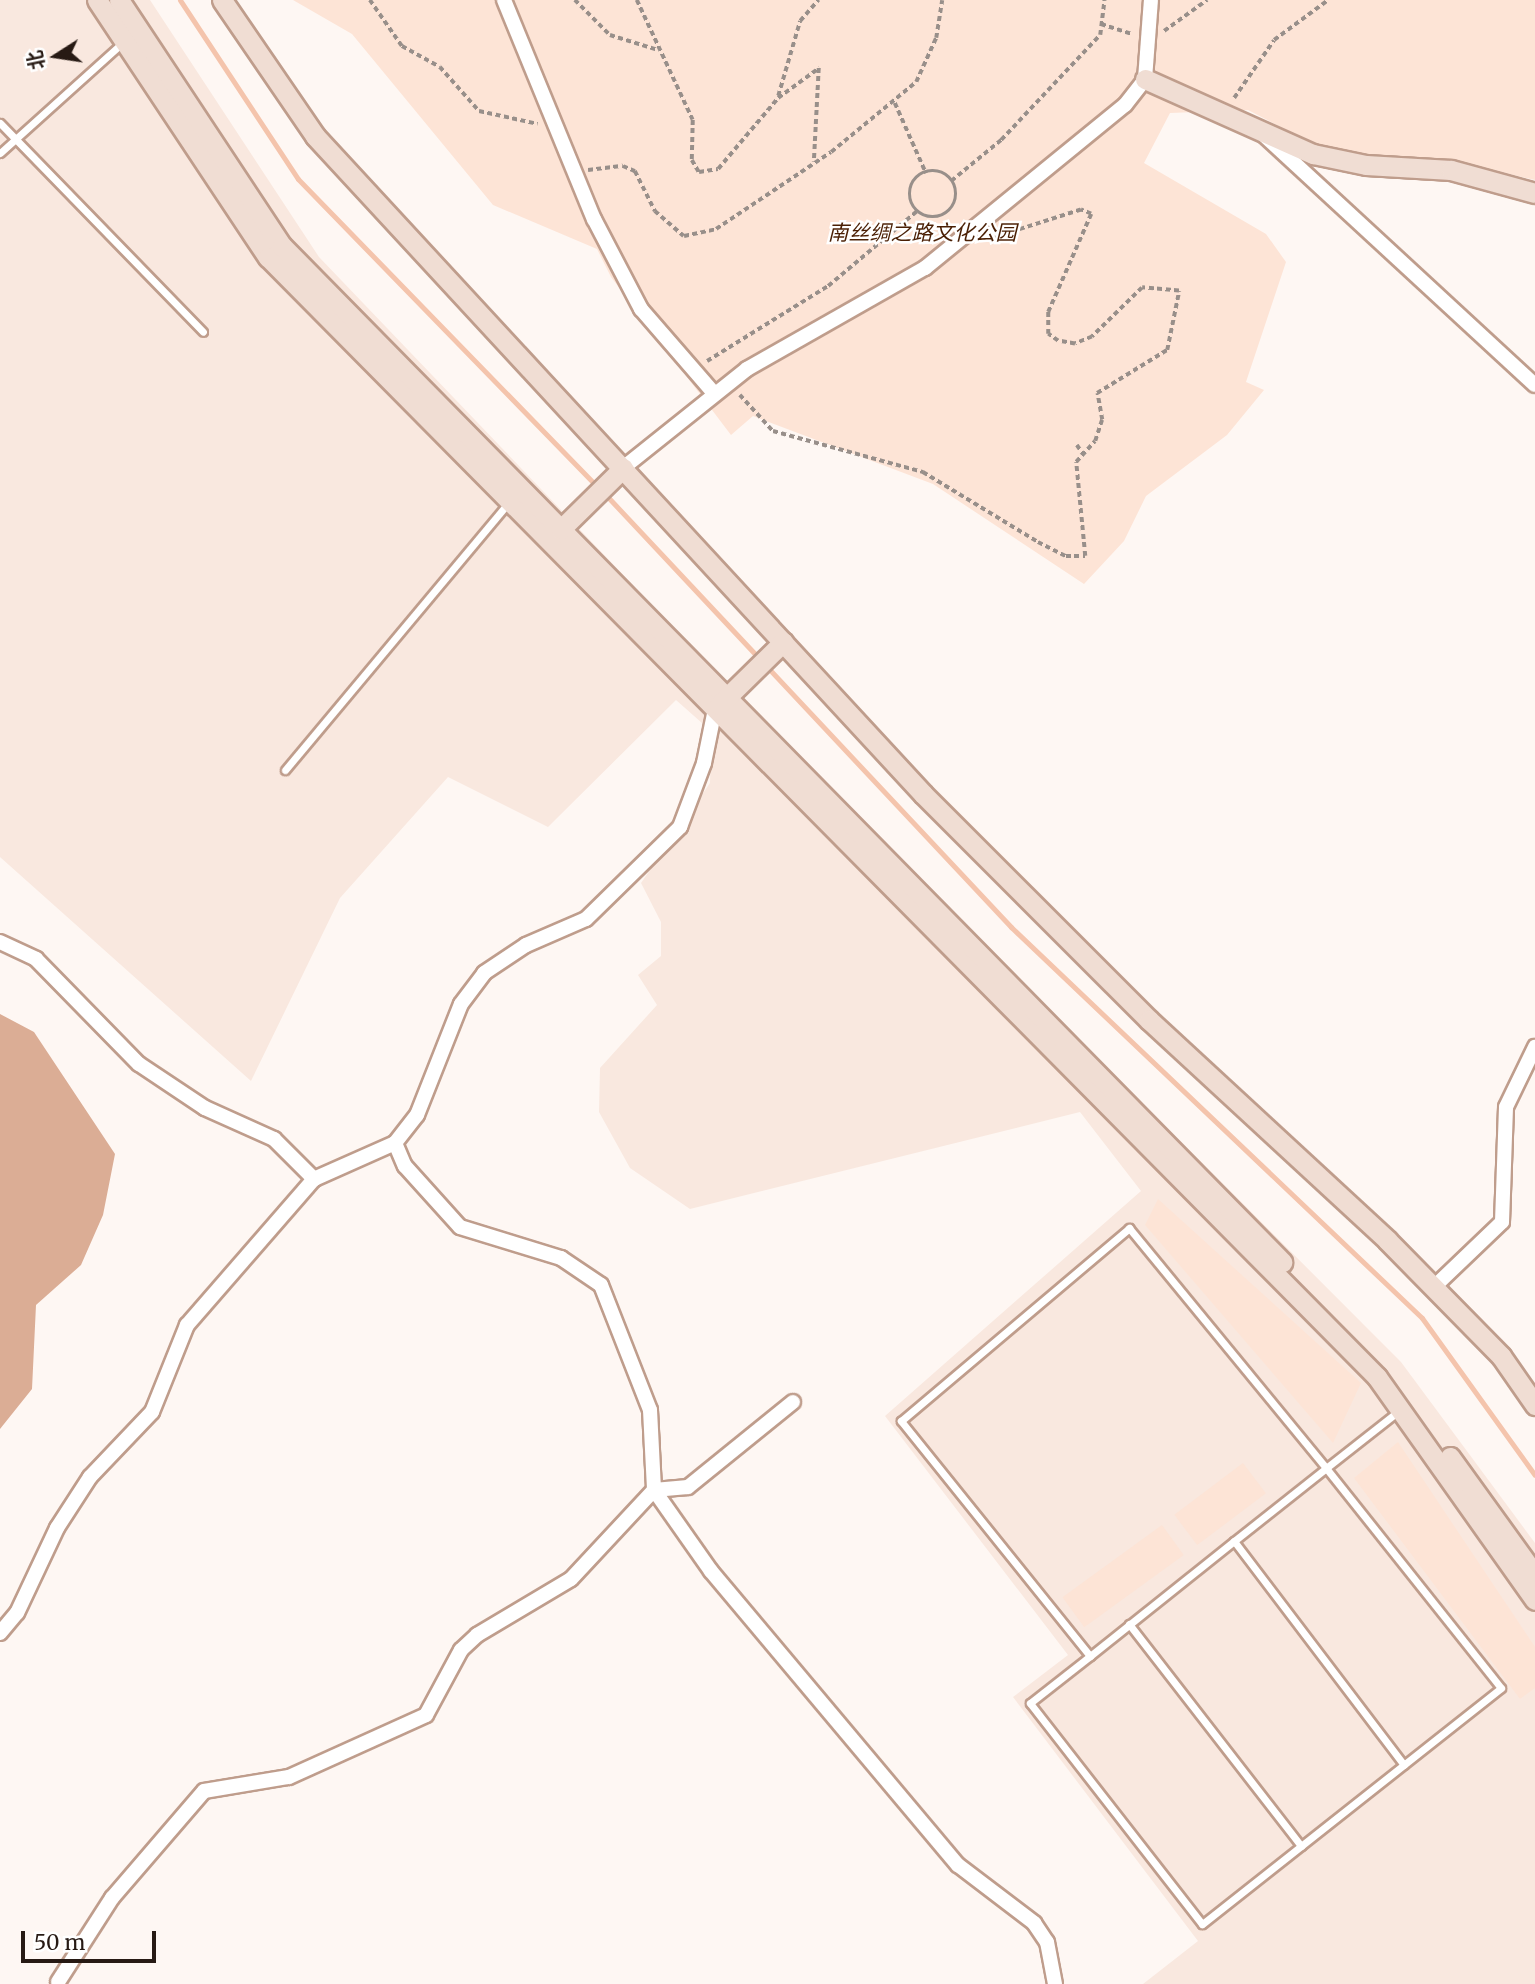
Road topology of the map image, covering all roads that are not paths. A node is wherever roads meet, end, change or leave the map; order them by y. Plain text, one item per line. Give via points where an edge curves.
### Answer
1 (97, 0) edge
2 (119, 0) edge
3 (222, 0) edge
4 (504, 0) edge
5 (1151, 0) edge
6 (131, 35) junction
7 (1145, 79) junction
8 (0, 123) edge
9 (1254, 125) junction
10 (16, 139) junction
11 (0, 153) edge
12 (1535, 192) edge
13 (203, 332) dead end
14 (1535, 385) edge
15 (713, 392) junction
16 (623, 468) junction
17 (510, 501) junction
18 (561, 529) junction
19 (783, 642) junction
20 (721, 703) junction
21 (285, 770) dead end
22 (0, 942) edge
23 (1535, 1047) edge
24 (395, 1143) junction
25 (314, 1179) junction
26 (1434, 1287) junction
27 (793, 1402) dead end
28 (1535, 1405) edge
29 (1400, 1409) junction
30 (1326, 1468) junction
31 (654, 1490) junction
32 (1234, 1541) junction
33 (1535, 1575) edge
34 (1535, 1600) edge
35 (1129, 1624) junction
36 (0, 1633) edge
37 (1090, 1656) junction
38 (1404, 1765) junction
39 (1301, 1846) junction
40 (58, 1982) dead end
41 (1055, 1984) edge

1 - 6 street
2 - 6 street
3 - 16 street via 315,136
4 - 15 street via 554,123 641,309
5 - 7 street
6 - 10 lane
6 - 17 street via 268,257
6 - 18 street via 282,246
7 - 9 street
7 - 15 street via 1125,105 925,268
8 - 10 lane
9 - 12 street via 1313,154 1366,165 1451,170
9 - 14 street
10 - 11 lane
10 - 13 lane
15 - 16 street
16 - 18 street
16 - 19 street
17 - 20 street
17 - 21 lane
18 - 20 street
19 - 20 street
19 - 26 street via 923,794 1149,1020
20 - 24 street via 680,827 586,919 526,945 484,974 461,1004 417,1115
20 - 29 street via 1377,1377
20 - 33 street via 1387,1368
22 - 25 street via 36,959 139,1065 205,1108 274,1139
23 - 26 street via 1506,1107 1502,1222
24 - 25 street
24 - 31 street via 405,1166 460,1227 561,1258 601,1284 650,1410
25 - 36 street via 187,1325 152,1412 90,1477 57,1528 17,1613
26 - 28 street via 1501,1356
27 - 31 street via 688,1487
29 - 30 lane
29 - 34 street
30 - 32 lane
30 - 37 lane via 1129,1228 901,1421
30 - 38 lane via 1502,1688
31 - 40 street via 571,1579 461,1650 426,1715 289,1777 204,1791 112,1898
31 - 41 street via 711,1571 958,1865 1034,1923 1047,1942
32 - 35 lane
32 - 38 lane
35 - 37 lane
35 - 39 lane
37 - 39 lane via 1030,1703 1202,1924
38 - 39 lane

